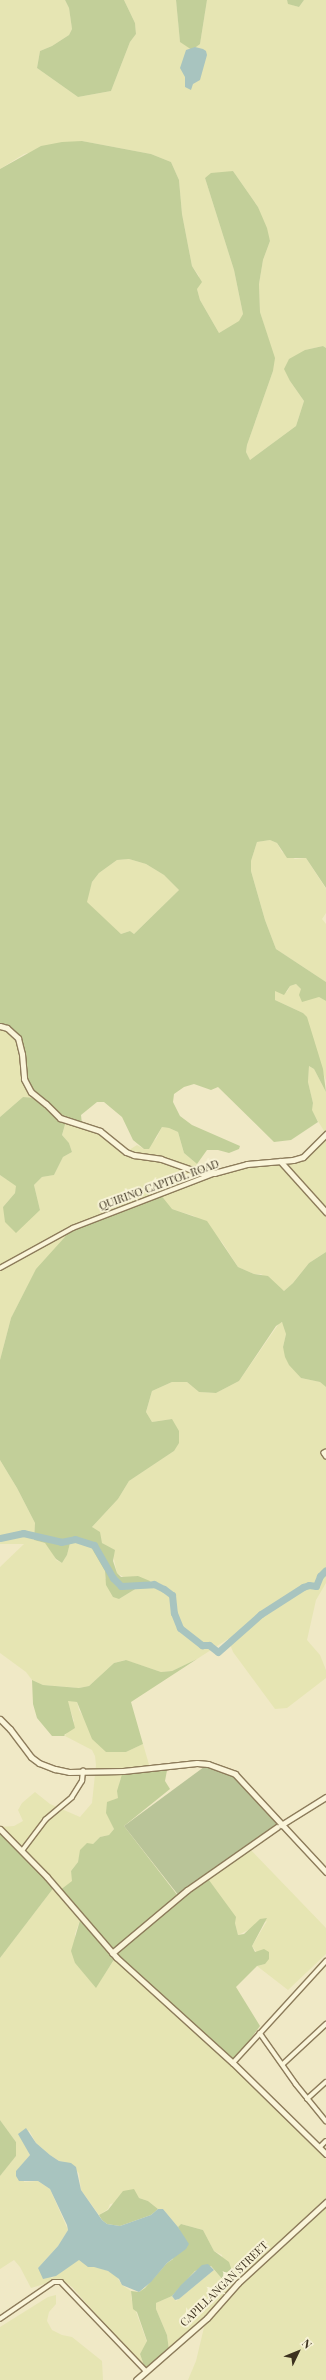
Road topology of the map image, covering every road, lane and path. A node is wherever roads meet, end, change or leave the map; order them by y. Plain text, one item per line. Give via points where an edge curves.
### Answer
1 (0, 1026) edge
2 (326, 1134) edge
3 (280, 1161) junction
4 (214, 1173) junction
5 (326, 1212) edge
6 (0, 1268) edge
7 (326, 1452) edge
8 (326, 1456) edge
9 (0, 1719) edge
10 (83, 1771) junction
11 (326, 1797) edge
12 (279, 1826) junction
13 (0, 1829) edge
14 (22, 1851) junction
15 (326, 1872) edge
16 (112, 1953) junction
17 (326, 1961) edge
18 (325, 2027) edge
19 (260, 2033) junction
20 (233, 2064) junction
21 (283, 2064) junction
22 (326, 2082) edge
23 (307, 2098) junction
24 (326, 2121) edge
25 (326, 2141) edge
26 (320, 2147) junction
27 (326, 2154) edge
28 (326, 2202) edge
29 (0, 2319) edge
30 (146, 2371) junction
31 (136, 2380) edge

1 - 4 street via 7,1028 18,1038 26,1087 60,1118 100,1131 126,1152 161,1159 202,1173
2 - 3 street, QUIRINO CAPITOL ROAD via 303,1157
3 - 4 street, QUIRINO CAPITOL ROAD via 247,1164
3 - 5 street
4 - 6 street, QUIRINO CAPITOL ROAD via 73,1228
7 - 8 street
9 - 10 street via 31,1757 39,1763 55,1769
10 - 12 street via 123,1771 208,1764 235,1774 261,1800
10 - 14 street via 80,1785 72,1797 45,1820
11 - 12 street
12 - 15 street
12 - 16 street via 190,1887
13 - 14 street
14 - 16 street
16 - 20 street
17 - 19 street
18 - 21 street
19 - 20 street
19 - 21 street
20 - 26 street
21 - 23 street
22 - 23 street
23 - 24 street
25 - 26 street
26 - 27 street
28 - 30 street, CAPILLANGAN STREET via 258,2263 207,2318
29 - 30 street via 54,2282 61,2282
30 - 31 street, CAPILLANGAN STREET

